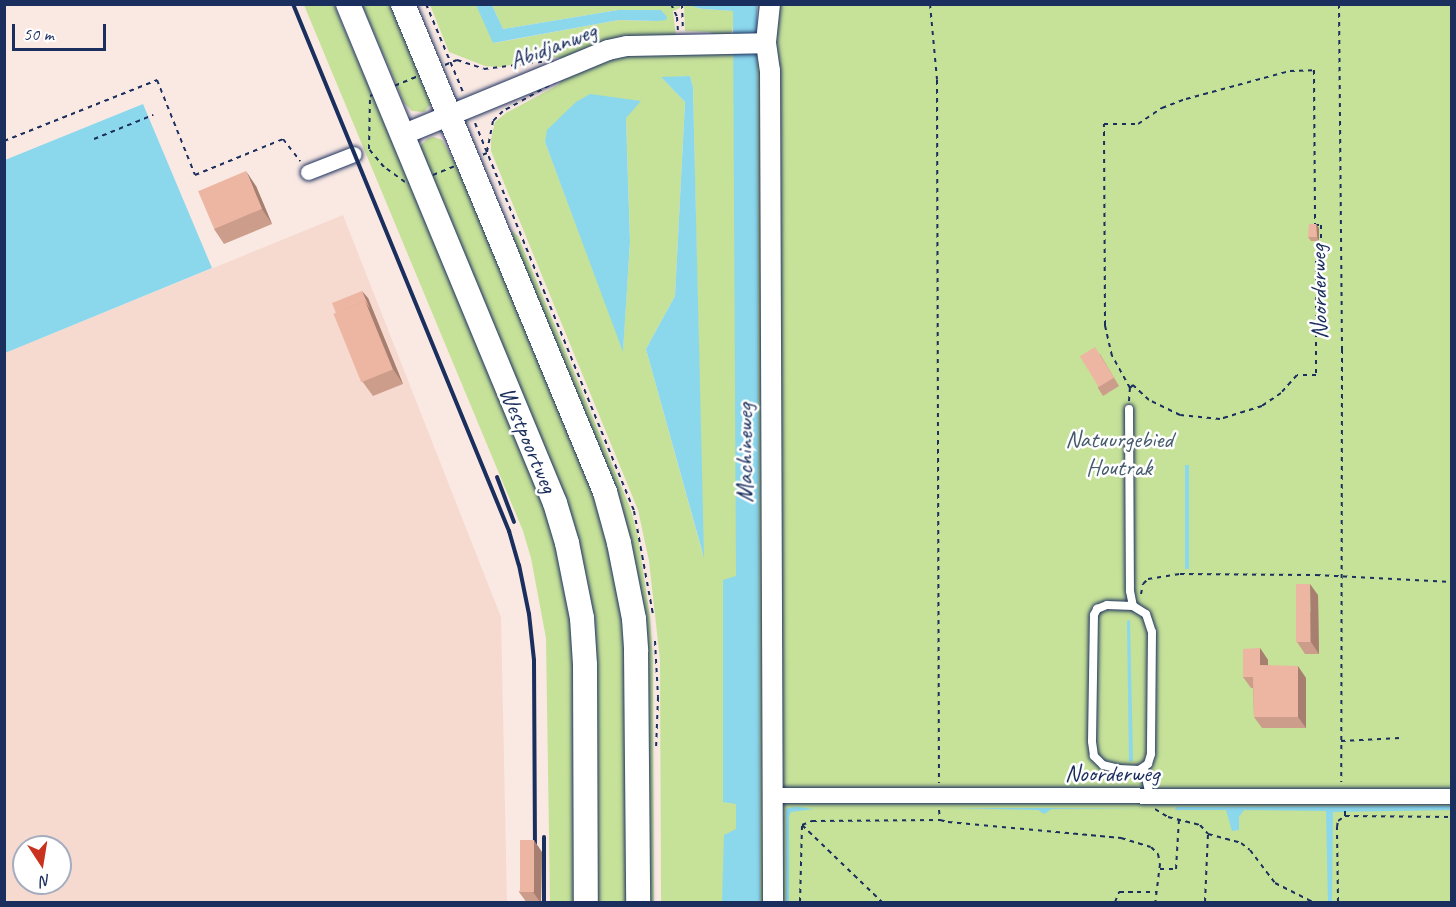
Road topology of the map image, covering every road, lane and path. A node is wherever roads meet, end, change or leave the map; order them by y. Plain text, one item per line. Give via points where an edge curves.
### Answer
1 (348, 4) edge
2 (403, 4) edge
3 (671, 4) edge
4 (682, 4) edge
5 (770, 4) edge
6 (930, 4) edge
7 (1339, 4) edge
8 (683, 41) junction
9 (762, 44) junction
10 (153, 115) dead end
11 (448, 116) junction
12 (402, 135) junction
13 (94, 139) dead end
14 (4, 141) edge
15 (354, 154) dead end
16 (308, 172) joint
17 (1130, 388) junction
18 (1129, 409) joint
19 (1341, 578) junction
20 (1452, 582) edge
21 (1136, 607) junction
22 (1400, 738) dead end
23 (1341, 741) junction
24 (1144, 768) junction
25 (772, 795) junction
26 (939, 796) junction
27 (1150, 796) junction
28 (1341, 796) junction
29 (1452, 796) edge
30 (1344, 812) dead end
31 (1345, 816) junction
32 (1452, 817) edge
33 (1179, 819) junction
34 (940, 820) junction
35 (802, 825) junction
36 (1208, 834) junction
37 (1160, 869) junction
38 (1157, 892) junction
39 (586, 903) edge
40 (638, 903) edge
41 (773, 903) edge
42 (800, 903) edge
43 (882, 903) edge
44 (1115, 903) edge
45 (1155, 903) edge
46 (1205, 903) edge
47 (1313, 903) edge
48 (1338, 903) edge

1 - 12 main road, Westpoortweg
2 - 11 main road
3 - 8 path
4 - 8 path
5 - 9 street, Machineweg
6 - 26 path via 937,80
7 - 19 path, Noorderweg
8 - 9 street, Abidjanweg
8 - 11 street, Abidjanweg via 609,50
9 - 25 street, Machineweg via 770,70
10 - 13 path
11 - 12 street, Abidjanweg
11 - 40 main road via 604,492 619,543 634,619 636,651
12 - 39 main road, Westpoortweg via 555,503 567,543 582,618 585,665
14 - 16 path via 157,80 195,175 283,140
15 - 16 street
17 - 17 path via 1133,385 1149,400 1180,415 1220,419 1262,406 1297,375 1316,375 1316,243 1321,243 1321,225 1315,225 1314,70 1290,71 1186,99 1137,124 1104,124 1106,325 1112,356
17 - 18 path
18 - 21 lane via 1130,583
19 - 20 path
19 - 21 path via 1164,574 1144,582
19 - 23 path, Noorderweg
21 - 24 lane via 1146,614 1152,632 1152,747
21 - 24 lane via 1107,604 1094,615 1093,751 1097,761 1110,767
22 - 23 path
23 - 28 path, Noorderweg
24 - 27 lane
25 - 26 street, Noorderweg
25 - 41 street, Machineweg
26 - 27 street, Noorderweg
26 - 34 path
27 - 28 street, Noorderweg
27 - 33 path via 1159,814
28 - 29 street, Noorderweg
30 - 31 path
31 - 32 path
31 - 48 path via 1337,826
33 - 36 path via 1200,825
33 - 37 path via 1176,869
34 - 35 path via 812,821
34 - 37 path via 1121,838 1155,850
35 - 42 path
35 - 43 path
36 - 46 path
36 - 47 path via 1241,843 1275,883
37 - 38 path
38 - 44 path via 1119,892
38 - 45 path

